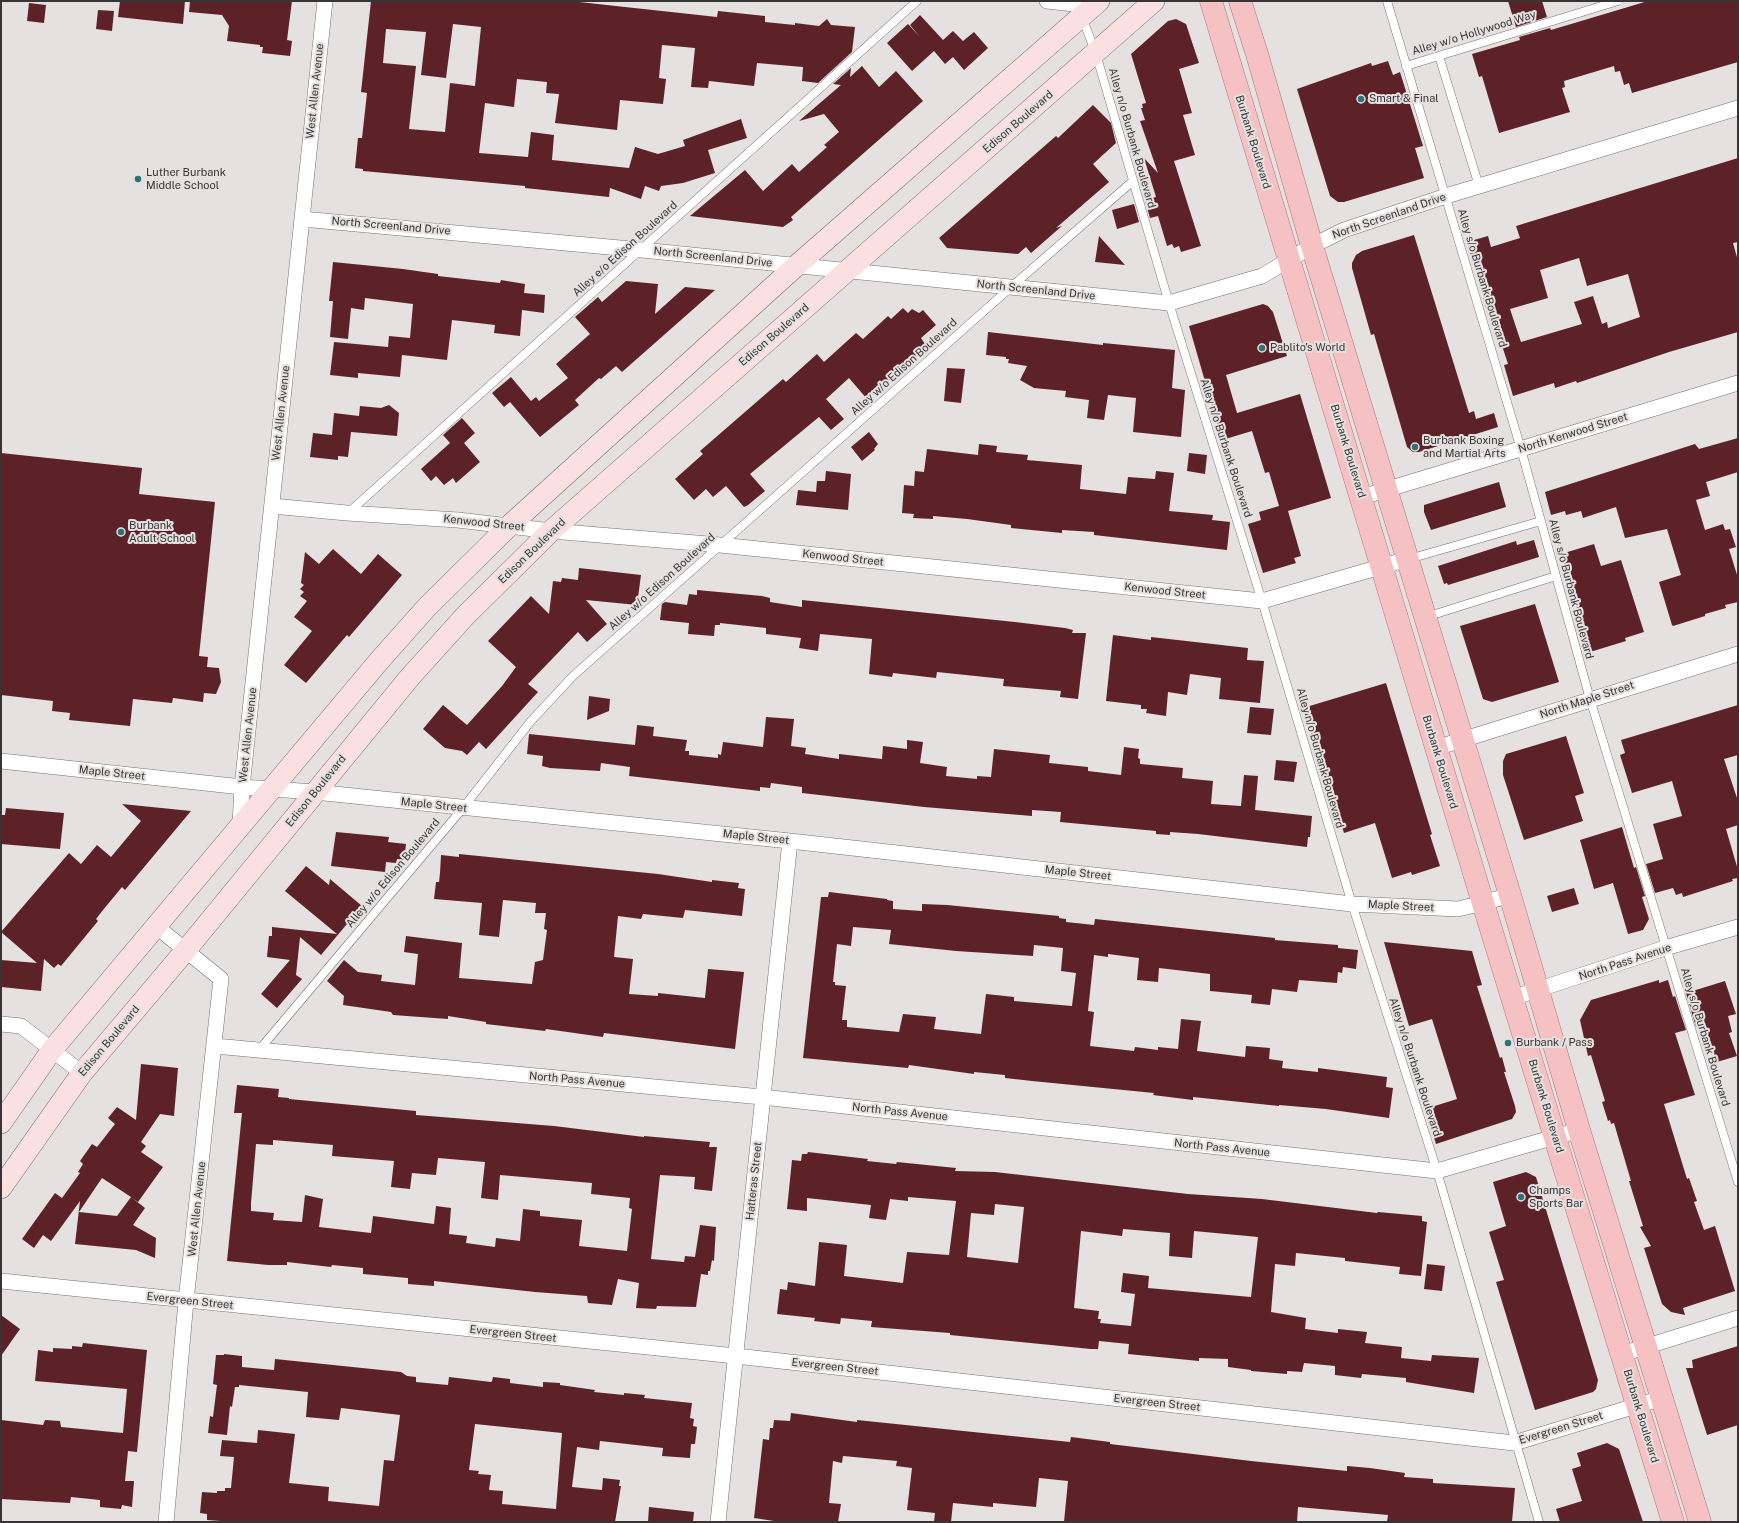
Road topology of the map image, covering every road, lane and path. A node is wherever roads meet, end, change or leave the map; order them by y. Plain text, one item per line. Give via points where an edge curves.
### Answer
1 (325, 1) edge
2 (917, 1) edge
3 (1047, 1) edge
4 (1154, 1) edge
5 (1211, 1) edge
6 (1240, 1) edge
7 (1387, 1) edge
8 (1618, 1) edge
9 (1086, 6) edge
10 (1096, 54) junction
11 (1439, 56) junction
12 (1406, 66) junction
13 (1738, 108) edge
14 (1133, 181) junction
15 (1479, 186) junction
16 (1446, 196) junction
17 (302, 219) junction
18 (1312, 246) junction
19 (642, 250) junction
20 (1289, 260) junction
21 (796, 266) junction
22 (847, 271) junction
23 (1010, 288) junction
24 (1168, 303) junction
25 (1738, 383) edge
26 (1521, 449) junction
27 (1386, 490) junction
28 (1362, 497) junction
29 (272, 506) junction
30 (347, 513) junction
31 (1541, 521) junction
32 (509, 526) junction
33 (551, 531) junction
34 (720, 545) junction
35 (1408, 560) junction
36 (1383, 567) junction
37 (1556, 576) junction
38 (1262, 601) junction
39 (1425, 617) junction
40 (1738, 654) edge
41 (1590, 699) junction
42 (1462, 739) junction
43 (1436, 748) junction
44 (1, 761) edge
45 (242, 787) junction
46 (273, 789) junction
47 (315, 792) junction
48 (463, 808) junction
49 (240, 825) junction
50 (790, 841) junction
51 (1510, 895) junction
52 (1352, 904) junction
53 (1483, 904) junction
54 (157, 927) junction
55 (1738, 927) edge
56 (1665, 948) junction
57 (186, 950) junction
58 (1538, 990) junction
59 (1512, 998) junction
60 (1, 1024) edge
61 (215, 1046) junction
62 (52, 1050) junction
63 (258, 1050) junction
64 (82, 1073) junction
65 (762, 1097) junction
66 (1, 1123) edge
67 (1579, 1130) junction
68 (1555, 1136) junction
69 (1437, 1171) junction
70 (1738, 1182) edge
71 (1, 1188) edge
72 (1, 1282) edge
73 (186, 1300) junction
74 (1738, 1318) edge
75 (1647, 1346) junction
76 (1622, 1354) junction
77 (736, 1356) junction
78 (1662, 1398) junction
79 (1637, 1406) junction
80 (1514, 1443) junction
81 (166, 1522) edge
82 (718, 1522) edge
83 (1539, 1522) edge
84 (1673, 1522) edge
85 (1700, 1522) edge

1 - 17 street, West Allen Avenue
2 - 19 lane, Alley e/o Edison Boulevard
3 - 9 street
4 - 10 main road, Edison Boulevard
5 - 20 main road, Burbank Boulevard
6 - 18 main road
7 - 12 lane, Alley s/o Burbank Boulevard
8 - 11 lane, Alley w/o Hollywood Way
9 - 10 lane, Alley n/o Burbank Boulevard
9 - 21 main road
10 - 14 lane, Alley n/o Burbank Boulevard
10 - 22 main road, Edison Boulevard
11 - 12 lane, Alley w/o Hollywood Way
11 - 15 lane
12 - 16 lane, Alley s/o Burbank Boulevard
13 - 15 street, North Screenland Drive
14 - 23 lane, Alley w/o Edison Boulevard
14 - 24 lane, Alley n/o Burbank Boulevard
15 - 16 street, North Screenland Drive
16 - 18 street, North Screenland Drive via 1335,234
16 - 26 lane, Alley s/o Burbank Boulevard
17 - 19 street, North Screenland Drive
17 - 29 street, West Allen Avenue
18 - 20 street, North Screenland Drive
18 - 27 main road
19 - 21 street, North Screenland Drive
19 - 30 lane, Alley e/o Edison Boulevard
20 - 24 street, North Screenland Drive via 1262,276
20 - 28 main road, Burbank Boulevard
21 - 22 street, North Screenland Drive
21 - 32 main road
22 - 23 street, North Screenland Drive
22 - 33 main road, Edison Boulevard
23 - 24 street, North Screenland Drive
23 - 34 lane, Alley w/o Edison Boulevard
24 - 38 lane, Alley n/o Burbank Boulevard
25 - 26 street, North Kenwood Street
26 - 27 street, North Kenwood Street
26 - 31 lane, Alley s/o Burbank Boulevard
27 - 28 street, North Kenwood Street
27 - 35 main road
28 - 36 main road, Burbank Boulevard
29 - 30 street, Kenwood Street
29 - 45 street, West Allen Avenue
30 - 32 street, Kenwood Street
31 - 35 lane
31 - 37 lane, Alley s/o Burbank Boulevard
32 - 33 street, Kenwood Street
32 - 46 main road via 427,606
33 - 34 street, Kenwood Street
33 - 47 main road, Edison Boulevard via 466,615
34 - 38 street, Kenwood Street
34 - 48 lane, Alley w/o Edison Boulevard via 573,676 532,721
35 - 36 street, Kenwood Street
35 - 39 main road
36 - 38 street, Kenwood Street
36 - 43 main road, Burbank Boulevard
37 - 39 lane
37 - 41 lane, Alley s/o Burbank Boulevard
38 - 52 lane, Alley n/o Burbank Boulevard
39 - 42 main road
40 - 41 street, North Maple Street
41 - 42 street, North Maple Street
41 - 56 lane, Alley s/o Burbank Boulevard
42 - 43 street, North Maple Street
42 - 51 main road
43 - 53 main road, Burbank Boulevard
44 - 45 street, Maple Street
45 - 46 street, Maple Street
45 - 49 street, West Allen Avenue
46 - 47 street, Maple Street
46 - 49 main road
47 - 48 street, Maple Street
47 - 57 main road, Edison Boulevard
48 - 50 street, Maple Street
48 - 63 lane, Alley w/o Edison Boulevard
49 - 54 main road
50 - 52 street, Maple Street
50 - 65 street, Hatteras Street
51 - 53 street, Maple Street
51 - 58 main road
52 - 53 street, Maple Street via 1458,909
52 - 69 lane, Alley n/o Burbank Boulevard
53 - 59 main road, Burbank Boulevard
54 - 57 street, West Allen Avenue
54 - 62 main road
55 - 56 street, North Pass Avenue
56 - 58 street, North Pass Avenue
56 - 70 lane, Alley s/o Burbank Boulevard
57 - 61 street, West Allen Avenue via 221,979
57 - 64 main road, Edison Boulevard
58 - 59 street, North Pass Avenue
58 - 67 main road
59 - 68 main road, Burbank Boulevard
60 - 62 street via 21,1026
61 - 63 street, North Pass Avenue
61 - 73 street, West Allen Avenue
62 - 64 street
62 - 66 main road
63 - 65 street, North Pass Avenue
64 - 71 main road, Edison Boulevard
65 - 69 street, North Pass Avenue
65 - 77 street, Hatteras Street
67 - 68 street, North Pass Avenue
67 - 75 main road
68 - 69 street, North Pass Avenue
68 - 76 main road, Burbank Boulevard
69 - 80 lane, Alley n/o Burbank Boulevard
72 - 73 street, Evergreen Street
73 - 77 street, Evergreen Street
73 - 81 street, West Allen Avenue
74 - 75 street
75 - 76 street
75 - 78 main road
76 - 79 main road, Burbank Boulevard
77 - 80 street, Evergreen Street
77 - 82 street, Hatteras Street
78 - 79 street, Evergreen Street
78 - 85 main road
79 - 80 street, Evergreen Street
79 - 84 main road, Burbank Boulevard
80 - 83 lane, Alley n/o Burbank Boulevard

